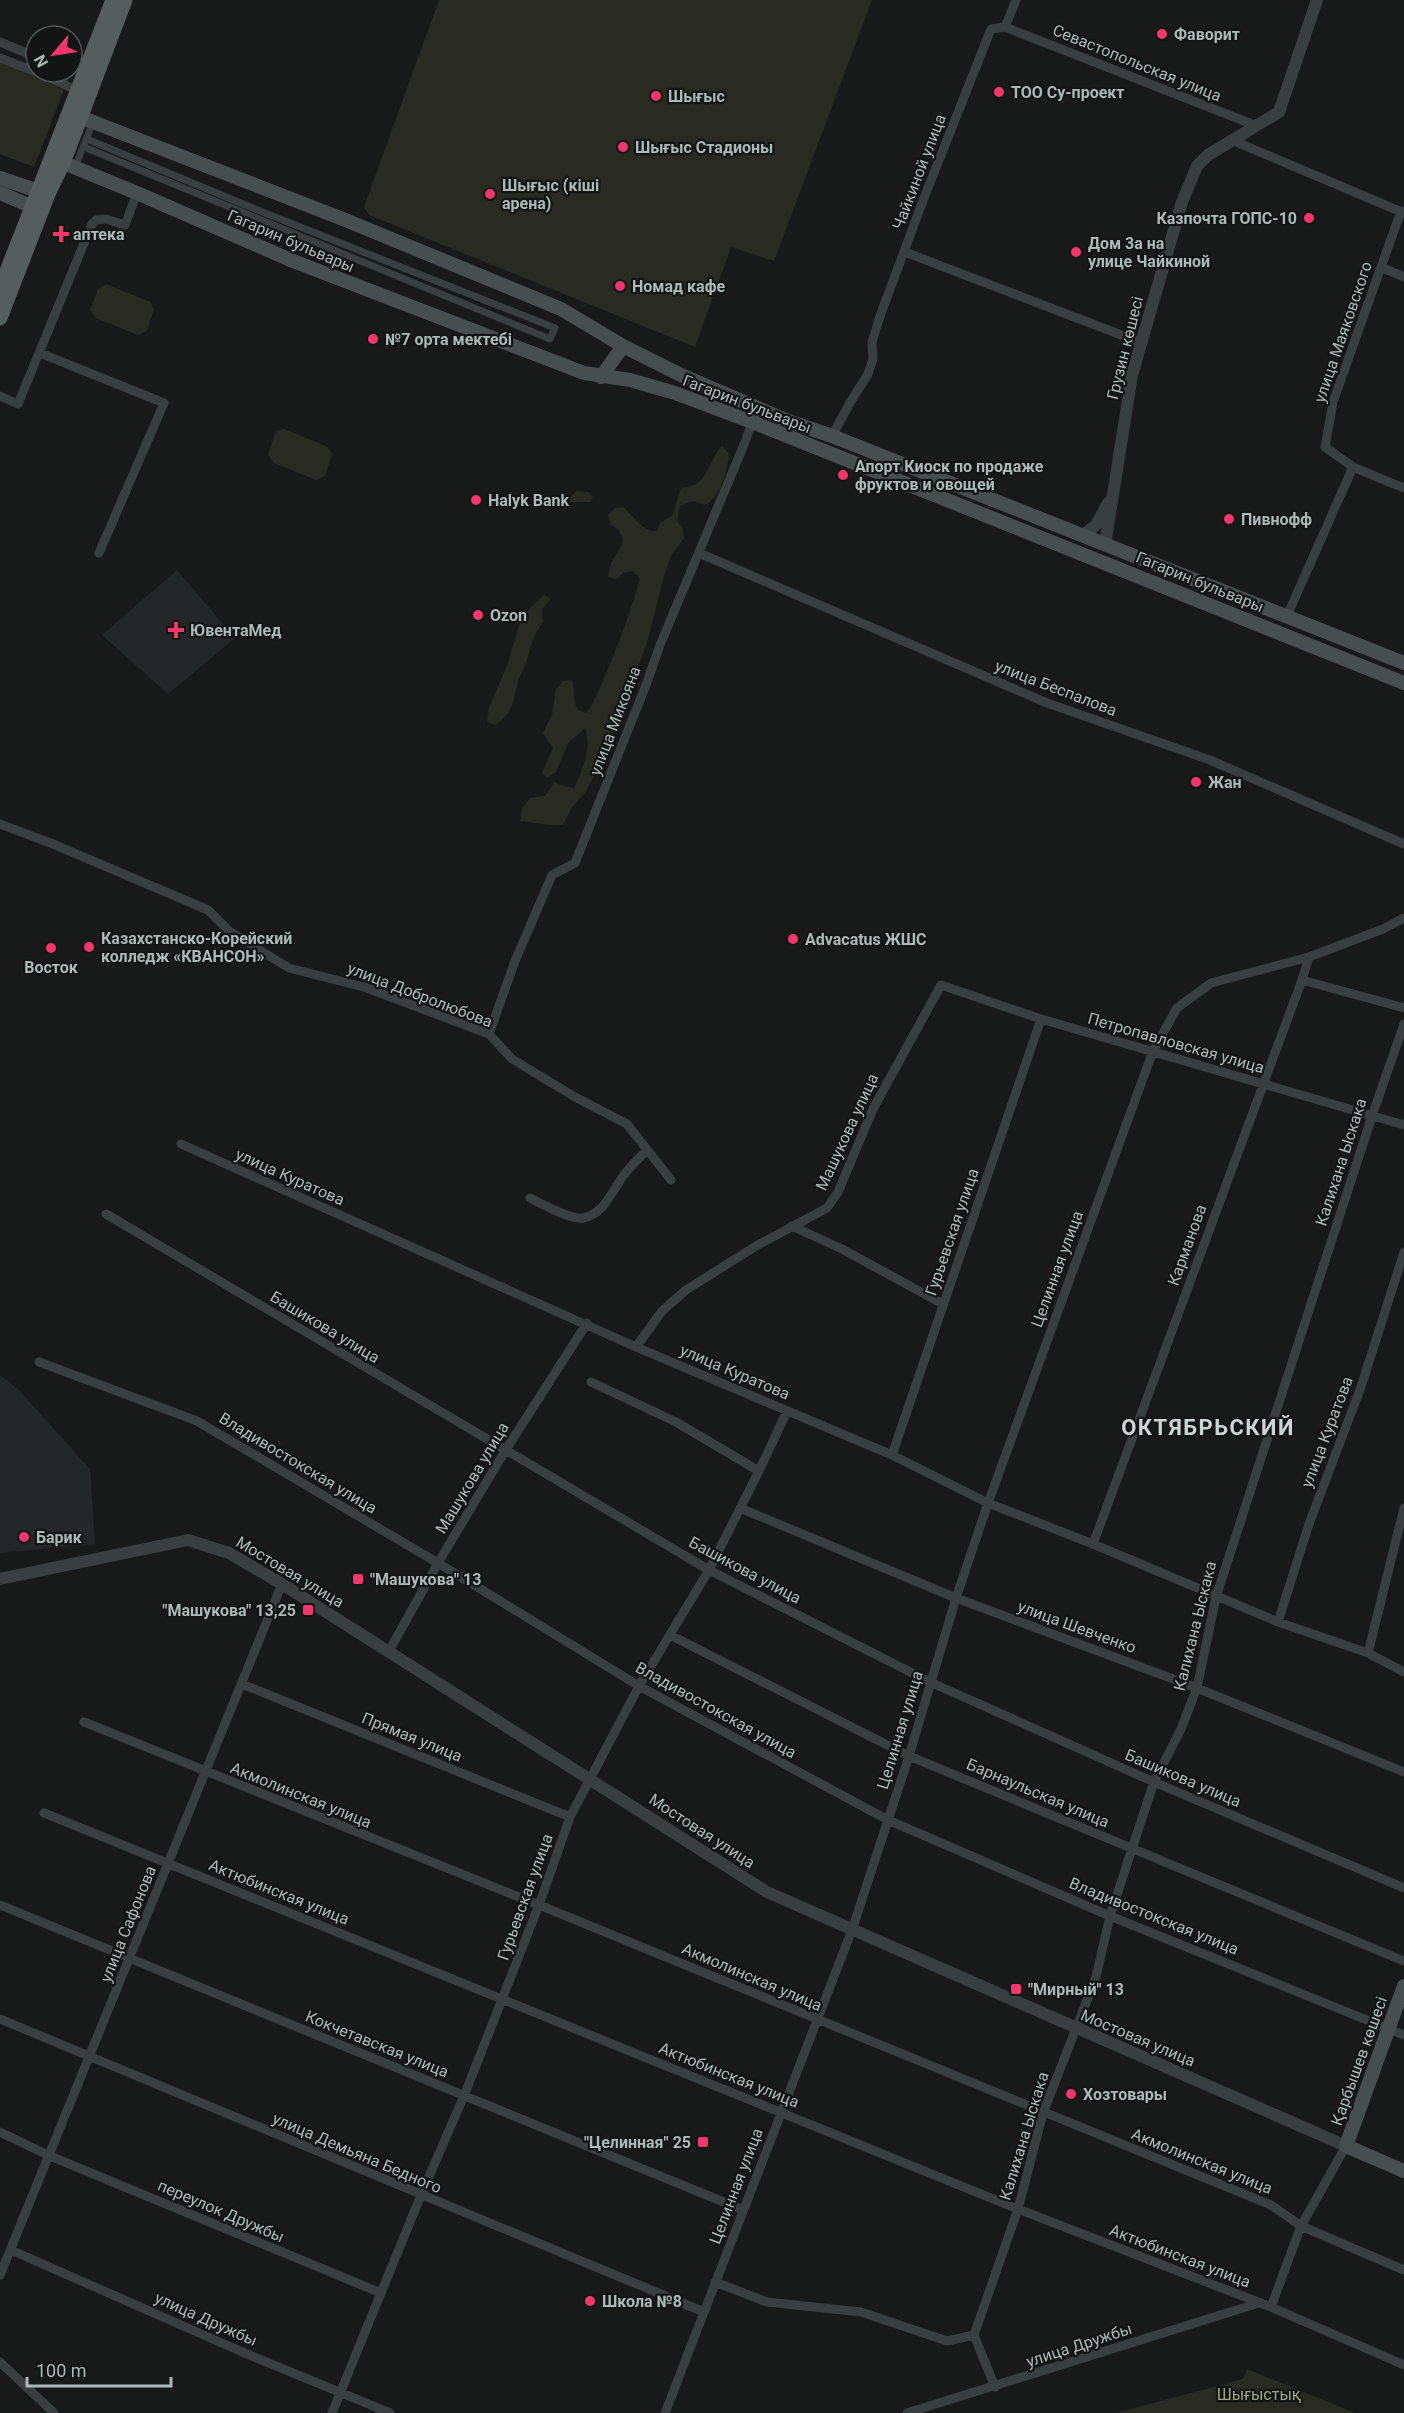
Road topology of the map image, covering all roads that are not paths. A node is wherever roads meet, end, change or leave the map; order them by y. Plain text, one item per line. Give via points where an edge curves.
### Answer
1 (113, 0) edge
2 (125, 0) edge
3 (1016, 0) edge
4 (1317, 0) edge
5 (1005, 27) junction
6 (0, 42) edge
7 (24, 52) edge
8 (0, 58) edge
9 (24, 67) edge
10 (84, 73) edge
11 (84, 74) edge
12 (63, 84) edge
13 (83, 84) edge
14 (84, 93) junction
15 (81, 118) junction
16 (1257, 126) junction
17 (87, 139) junction
18 (1234, 141) junction
19 (84, 147) junction
20 (64, 163) junction
21 (0, 178) edge
22 (44, 192) junction
23 (0, 193) edge
24 (137, 193) junction
25 (37, 209) junction
26 (1402, 212) edge
27 (905, 252) junction
28 (1381, 267) junction
29 (1404, 277) edge
30 (434, 280) junction
31 (0, 289) edge
32 (430, 291) junction
33 (0, 318) edge
34 (1142, 343) junction
35 (623, 346) junction
36 (39, 353) junction
37 (601, 377) junction
38 (0, 396) edge
39 (758, 407) junction
40 (752, 422) junction
41 (832, 436) junction
42 (1353, 467) junction
43 (1404, 488) edge
44 (1112, 494) junction
45 (1082, 536) junction
46 (1104, 545) junction
47 (99, 553) dead end
48 (699, 553) junction
49 (1101, 560) junction
50 (1287, 616) junction
51 (1404, 663) edge
52 (1404, 683) edge
53 (0, 824) edge
54 (1404, 844) edge
55 (1404, 918) edge
56 (1309, 957) junction
57 (1302, 980) junction
58 (940, 985) joint
59 (1404, 1008) edge
60 (1041, 1019) junction
61 (1404, 1024) edge
62 (489, 1034) junction
63 (1153, 1051) junction
64 (1263, 1084) junction
65 (1372, 1116) junction
66 (1404, 1125) edge
67 (181, 1144) dead end
68 (647, 1150) junction
69 (671, 1180) dead end
70 (530, 1198) dead end
71 (106, 1214) dead end
72 (792, 1226) junction
73 (1404, 1252) edge
74 (943, 1304) junction
75 (587, 1323) junction
76 (636, 1347) junction
77 (39, 1362) dead end
78 (591, 1382) dead end
79 (787, 1411) junction
80 (505, 1451) junction
81 (892, 1455) junction
82 (759, 1471) junction
83 (988, 1503) junction
84 (740, 1508) junction
85 (1404, 1508) edge
86 (1093, 1544) junction
87 (438, 1563) junction
88 (709, 1570) junction
89 (0, 1579) edge
90 (282, 1584) junction
91 (1216, 1597) junction
92 (956, 1598) junction
93 (1278, 1623) junction
94 (670, 1635) junction
95 (389, 1651) junction
96 (1368, 1653) junction
97 (1404, 1672) edge
98 (930, 1682) junction
99 (243, 1684) junction
100 (639, 1686) junction
101 (1197, 1688) junction
102 (84, 1722) dead end
103 (909, 1756) junction
104 (1404, 1772) edge
105 (206, 1773) junction
106 (590, 1779) junction
107 (1154, 1782) junction
108 (44, 1812) dead end
109 (570, 1817) junction
110 (888, 1820) junction
111 (1133, 1849) junction
112 (168, 1863) junction
113 (1404, 1888) edge
114 (0, 1905) edge
115 (539, 1905) junction
116 (1110, 1916) junction
117 (852, 1930) junction
118 (130, 1960) junction
119 (1404, 1961) edge
120 (1404, 1986) edge
121 (502, 1999) junction
122 (0, 2019) edge
123 (817, 2021) junction
124 (1390, 2028) junction
125 (1076, 2029) junction
126 (1404, 2035) edge
127 (89, 2058) junction
128 (464, 2096) junction
129 (780, 2112) junction
130 (1043, 2113) junction
131 (0, 2132) edge
132 (1346, 2146) junction
133 (50, 2156) junction
134 (1404, 2171) edge
135 (420, 2195) junction
136 (1018, 2209) junction
137 (743, 2210) junction
138 (1301, 2226) junction
139 (11, 2250) junction
140 (1404, 2270) edge
141 (0, 2275) edge
142 (715, 2282) junction
143 (381, 2293) junction
144 (1260, 2303) junction
145 (1271, 2307) junction
146 (704, 2312) junction
147 (974, 2335) junction
148 (0, 2362) edge
149 (1404, 2365) edge
150 (995, 2387) junction
151 (340, 2393) junction
152 (54, 2413) edge
153 (332, 2413) edge
154 (390, 2413) edge
155 (665, 2413) edge
156 (907, 2413) edge

1 - 10 main road
2 - 11 main road
3 - 5 street
4 - 16 street, Грузин көшесі via 1279,112
5 - 16 street, Севастопольская улица
5 - 27 street, Чайкиной улица via 991,29
6 - 7 street
8 - 9 street
12 - 14 street
13 - 14 main road
14 - 15 main road
15 - 17 street
15 - 20 main road
15 - 35 main road, Гагарин бульвары via 462,267 561,309
16 - 18 street, Грузин көшесі
17 - 19 street
17 - 30 street
18 - 26 street
18 - 34 street, Грузин көшесі via 1197,166 1182,202
19 - 20 street
19 - 32 street
20 - 22 main road
20 - 24 main road, Гагарин бульвары
21 - 22 main road
22 - 25 main road
23 - 25 main road
24 - 36 street via 125,225 106,219 92,224
24 - 37 main road, Гагарин бульвары via 293,261
25 - 31 main road
25 - 33 main road
26 - 28 street, улица Маяковского
27 - 34 street
27 - 41 street, Чайкиной улица via 872,342 873,359 868,374
28 - 29 street
28 - 42 street, улица Маяковского via 1333,402 1325,447
30 - 32 street
30 - 32 street via 555,327 550,339
34 - 44 street, Грузин көшесі via 1132,375
35 - 37 main road
35 - 39 main road, Гагарин бульвары
36 - 38 street via 18,404
36 - 47 street via 164,403
37 - 40 main road, Гагарин бульвары via 630,380 675,393
39 - 40 street, улица Микояна
39 - 41 main road, Гагарин бульвары
40 - 48 street, улица Микояна
40 - 49 main road, Гагарин бульвары
41 - 45 main road, Гагарин бульвары
42 - 43 street, улица Маяковского
42 - 50 street
44 - 45 street via 1096,525
44 - 46 street, Грузин көшесі
45 - 46 main road, Гагарин бульвары
46 - 49 main road
46 - 50 main road, Гагарин бульвары
48 - 54 street, улица Беспалова via 1047,703 1210,760
48 - 62 street, улица Микояна via 575,863 552,875
49 - 52 main road, Гагарин бульвары
50 - 51 main road, Гагарин бульвары
53 - 62 street, улица Добролюбова via 208,910 229,931 289,968 364,987
55 - 56 street, Целинная улица
56 - 57 street, Карманова
56 - 63 street, Целинная улица via 1211,983 1177,1008
57 - 59 street
57 - 64 street, Карманова
58 - 60 street, Петропавловская улица
58 - 72 street, Машукова улица via 873,1109 837,1192 827,1208
60 - 63 street, Петропавловская улица
60 - 74 street, Гурьевская улица
61 - 65 street, Калихана Ыскака
62 - 68 street, улица Добролюбова via 512,1059 627,1124
63 - 64 street, Петропавловская улица
63 - 83 street, Целинная улица
64 - 65 street, Петропавловская улица
64 - 86 street, Карманова
65 - 66 street, Петропавловская улица
65 - 91 street, Калихана Ыскака
67 - 75 street, улица Куратова
68 - 69 street, улица Добролюбова
68 - 70 street via 596,1212 581,1218
71 - 80 street, Башикова улица
72 - 74 street
72 - 76 street, Машукова улица via 686,1290 662,1311
73 - 93 street, улица Куратова
74 - 81 street, Гурьевская улица
75 - 76 street, улица Куратова
75 - 80 street, Машукова улица
76 - 79 street, улица Куратова
77 - 87 street, Владивостокская улица via 196,1421
78 - 82 street via 676,1422
79 - 81 street, улица Куратова
79 - 82 street, Гурьевская улица
80 - 87 street, Машукова улица
80 - 88 street, Башикова улица
81 - 83 street, улица Куратова
82 - 84 street, Гурьевская улица
83 - 86 street, улица Куратова
83 - 92 street, Целинная улица
84 - 88 street, Гурьевская улица
84 - 92 street, улица Шевченко
85 - 96 street
86 - 91 street, улица Куратова
87 - 95 street, Машукова улица
87 - 100 street, Владивостокская улица
88 - 94 street, Гурьевская улица
88 - 98 street, Башикова улица
89 - 90 street, Мостовая улица via 188,1540 228,1553
90 - 95 street, Мостовая улица
90 - 99 street, улица Сафонова
91 - 93 street, улица Куратова
91 - 101 street, Калихана Ыскака
92 - 98 street, Целинная улица
92 - 101 street, улица Шевченко
93 - 96 street, улица Куратова
94 - 100 street, Гурьевская улица
94 - 103 street, Барнаульская улица
95 - 106 street, Мостовая улица
96 - 97 street, улица Куратова
98 - 103 street, Целинная улица
98 - 107 street, Башикова улица
99 - 105 street, улица Сафонова
99 - 109 street, Прямая улица
100 - 106 street, Гурьевская улица
100 - 110 street, Владивостокская улица
101 - 104 street, улица Шевченко
101 - 107 street, Калихана Ыскака
102 - 105 street, Акмолинская улица
103 - 110 street, Целинная улица
103 - 111 street, Барнаульская улица
105 - 112 street, улица Сафонова
105 - 115 street, Акмолинская улица
106 - 109 street, Гурьевская улица
106 - 117 street, Мостовая улица via 767,1892
107 - 111 street, Калихана Ыскака
107 - 113 street, Башикова улица
108 - 112 street, Актюбинская улица
109 - 115 street, Гурьевская улица
110 - 116 street, Владивостокская улица
110 - 117 street, Целинная улица
111 - 116 street, Калихана Ыскака
111 - 119 street, Барнаульская улица
112 - 118 street, улица Сафонова
112 - 121 street, Актюбинская улица
114 - 118 street, Кокчетавская улица
115 - 121 street, Гурьевская улица
115 - 123 street, Акмолинская улица
116 - 124 street, Владивостокская улица
116 - 125 street, Калихана Ыскака via 1096,1977
117 - 123 street, Целинная улица
117 - 125 street, Мостовая улица
118 - 127 street, улица Сафонова
118 - 128 street, Кокчетавская улица
120 - 124 main road, Қарбышев көшесі
121 - 128 street, Гурьевская улица
121 - 129 street, Актюбинская улица
122 - 127 street, улица Демьяна Бедного
123 - 129 street, Целинная улица
123 - 130 street, Акмолинская улица
124 - 126 street, Владивостокская улица
124 - 132 main road, Қарбышев көшесі
125 - 130 street, Калихана Ыскака
125 - 132 street, Мостовая улица
127 - 133 street, улица Сафонова
127 - 135 street, улица Демьяна Бедного
128 - 135 street, Гурьевская улица
128 - 137 street, Кокчетавская улица
129 - 136 street, Актюбинская улица
129 - 137 street, Целинная улица
130 - 136 street, Калихана Ыскака
130 - 138 street, Акмолинская улица via 1271,2205
131 - 133 street, переулок Дружбы
132 - 134 main road, Мостовая улица
132 - 138 street
133 - 139 street, улица Сафонова
133 - 143 street, переулок Дружбы
135 - 143 street, Гурьевская улица
135 - 146 street, улица Демьяна Бедного
136 - 144 street, Актюбинская улица
136 - 147 street, Калихана Ыскака
137 - 142 street, Целинная улица
138 - 140 street, Акмолинская улица
138 - 145 street
139 - 141 street, улица Сафонова
139 - 151 street, улица Дружбы
142 - 146 street, Целинная улица
142 - 147 street via 767,2302 861,2312 947,2341
143 - 151 street, Гурьевская улица
144 - 145 street, Актюбинская улица
144 - 150 street, улица Дружбы
145 - 149 street, Актюбинская улица
146 - 155 street, Целинная улица
147 - 150 street
148 - 152 street
150 - 156 street, улица Дружбы
151 - 153 street, Гурьевская улица
151 - 154 street, улица Дружбы

